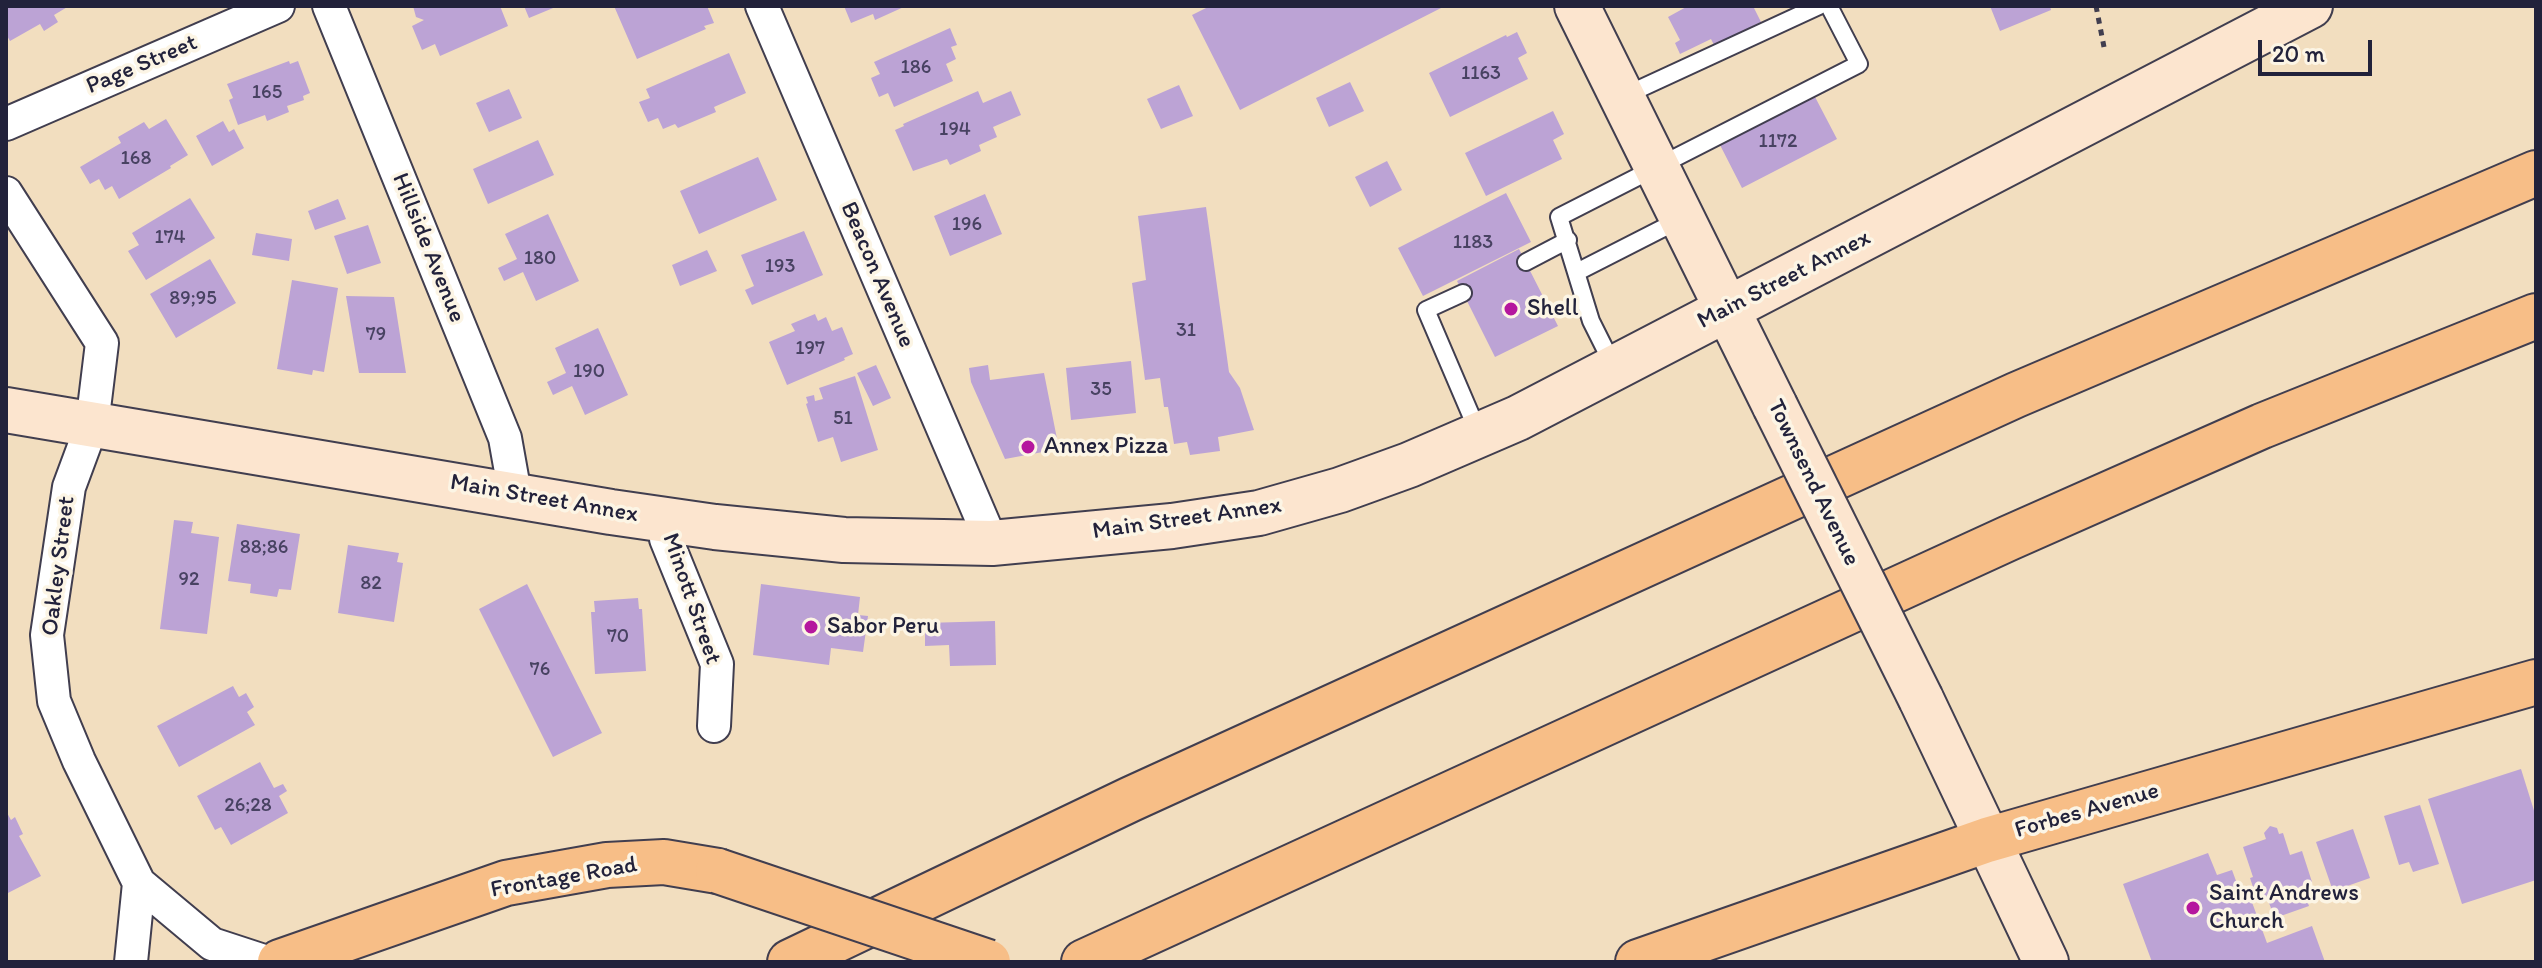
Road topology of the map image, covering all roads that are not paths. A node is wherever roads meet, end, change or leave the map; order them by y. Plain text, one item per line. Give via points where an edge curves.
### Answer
1 (278, 6) edge
2 (329, 6) edge
3 (762, 6) edge
4 (1577, 6) edge
5 (1819, 6) edge
6 (1829, 6) edge
7 (2310, 6) edge
8 (1622, 97) junction
9 (6, 124) edge
10 (1656, 165) junction
11 (2536, 173) edge
12 (6, 193) edge
13 (1682, 218) junction
14 (1568, 240) junction
15 (1526, 262) dead end
16 (1577, 272) junction
17 (1463, 293) dead end
18 (1728, 309) junction
19 (2536, 316) edge
20 (1614, 368) junction
21 (6, 410) edge
22 (92, 425) junction
23 (1479, 436) junction
24 (515, 494) junction
25 (665, 519) junction
26 (992, 543) junction
27 (2536, 682) edge
28 (714, 726) dead end
29 (1987, 840) junction
30 (139, 883) junction
31 (1642, 961) edge
32 (131, 962) edge
33 (267, 962) edge
34 (280, 962) edge
35 (790, 962) edge
36 (988, 962) edge
37 (1084, 962) edge
38 (2046, 962) edge

1 - 9 street, Page Street
2 - 24 street, Hillside Avenue via 505,438
3 - 26 street, Beacon Avenue
4 - 8 main road, Townsend Avenue
5 - 8 lane
6 - 10 lane via 1859,64
7 - 18 main road, Main Street Annex
8 - 10 main road, Townsend Avenue
10 - 13 main road, Townsend Avenue
10 - 14 lane via 1559,217
11 - 35 main road via 2016,395 1131,799
12 - 22 street, Oakley Street via 102,343
13 - 16 lane
13 - 18 main road, Townsend Avenue
14 - 15 lane
14 - 16 lane
16 - 20 lane via 1591,321
17 - 23 lane via 1426,310
18 - 20 main road, Main Street Annex
18 - 29 main road, Townsend Avenue, bridge
19 - 37 main road via 2234,438
20 - 23 main road, Main Street Annex
21 - 22 main road, Main Street Annex
22 - 24 main road, Main Street Annex
22 - 30 street, Oakley Street via 69,487 48,648 54,701
23 - 26 main road, Main Street Annex via 1340,490 1259,513
24 - 25 main road, Main Street Annex
25 - 26 main road, Main Street Annex via 844,540
25 - 28 street, Minott Street via 666,539 717,664
27 - 29 main road, Forbes Avenue
29 - 31 main road, Forbes Avenue
29 - 38 main road, Townsend Avenue
30 - 32 street
30 - 33 street, Oakley Street via 212,944
34 - 36 main road, Frontage Road, bridge via 506,883 607,865 664,862 718,871

